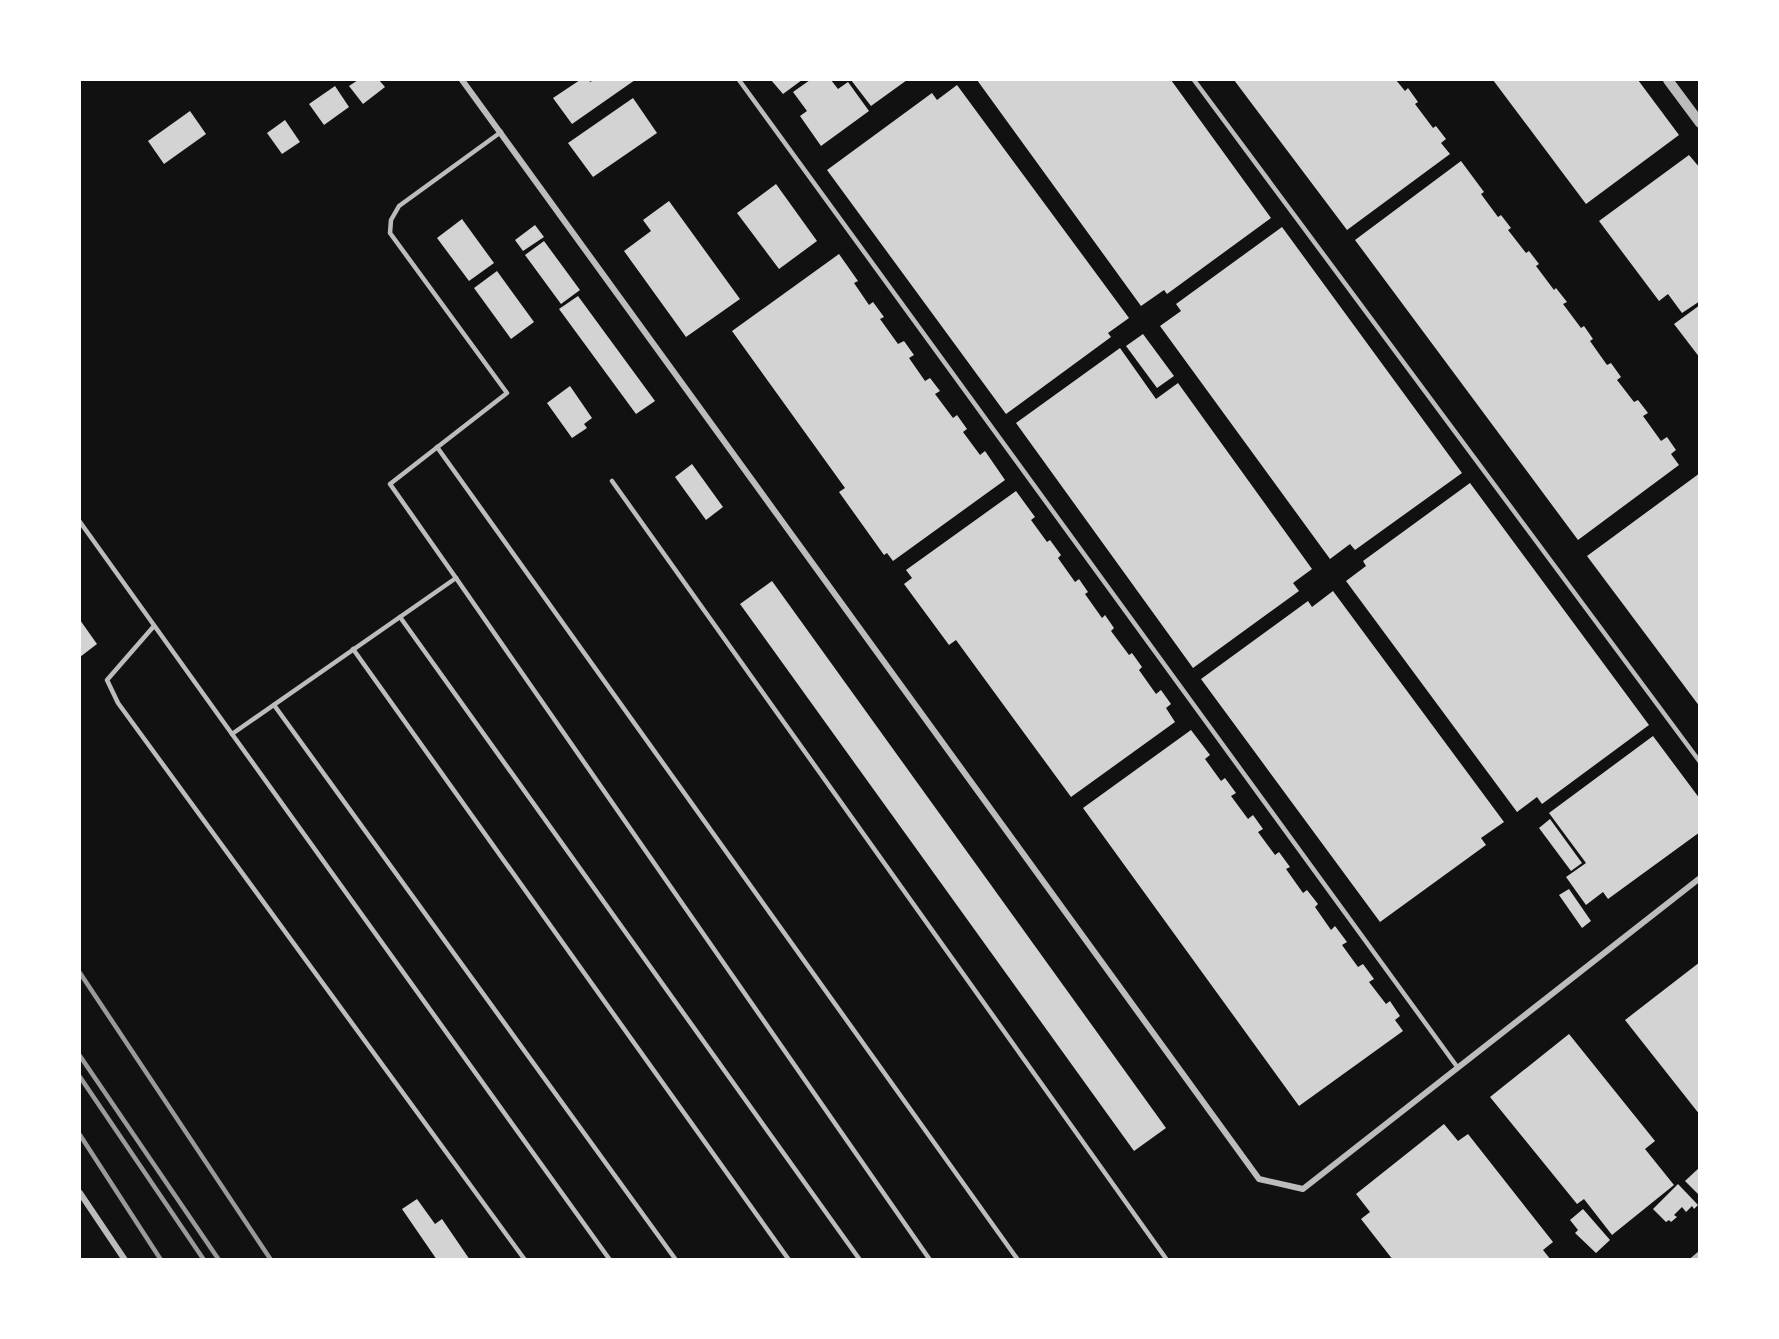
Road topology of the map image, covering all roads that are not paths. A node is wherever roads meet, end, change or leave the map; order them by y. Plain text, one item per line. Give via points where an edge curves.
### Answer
1 (462, 80) edge
2 (739, 80) edge
3 (1194, 80) edge
4 (1668, 80) edge
5 (1700, 123) edge
6 (501, 132) junction
7 (437, 447) junction
8 (612, 481) dead end
9 (80, 522) edge
10 (456, 578) junction
11 (400, 617) junction
12 (154, 626) junction
13 (353, 649) junction
14 (274, 705) junction
15 (232, 734) junction
16 (1700, 762) edge
17 (1700, 878) edge
18 (1458, 1068) junction
19 (80, 1194) edge
20 (1700, 1254) edge
21 (125, 1260) edge
22 (525, 1260) edge
23 (610, 1260) edge
24 (676, 1260) edge
25 (789, 1260) edge
26 (860, 1260) edge
27 (930, 1260) edge
28 (1018, 1260) edge
29 (1167, 1260) edge
30 (1693, 1260) edge

1 - 6 street
2 - 18 lane
3 - 16 lane
4 - 5 street
6 - 7 lane via 399,206 391,220 390,233 507,393
6 - 18 street via 1259,1179 1303,1189
7 - 10 lane via 390,484
7 - 28 lane
8 - 29 lane
9 - 12 lane
10 - 11 lane
10 - 27 lane
11 - 13 lane
11 - 26 lane
12 - 15 lane
12 - 22 lane via 107,680 118,703
13 - 14 lane
13 - 25 lane
14 - 15 lane
14 - 24 lane
15 - 23 lane
17 - 18 street
19 - 21 street
20 - 30 street

